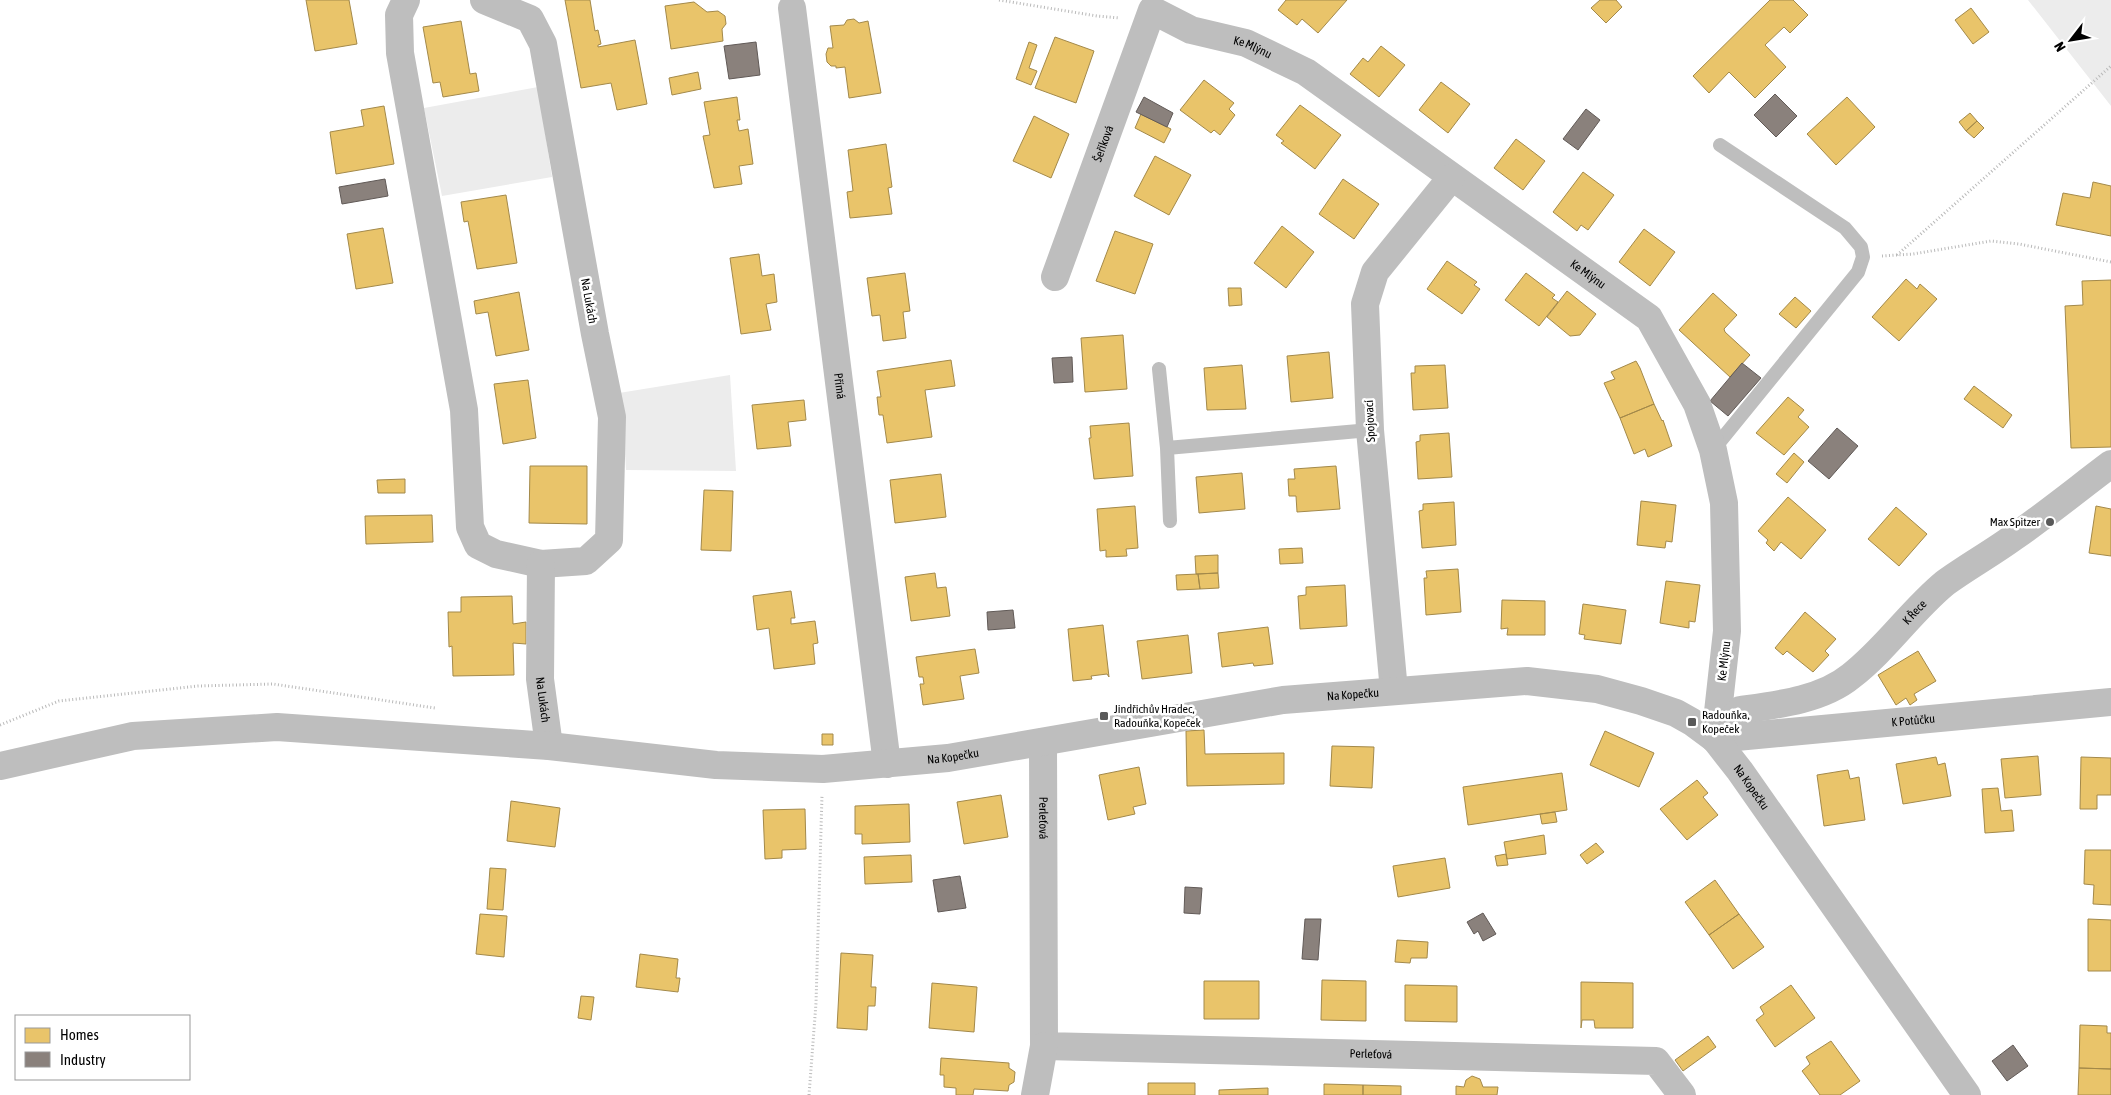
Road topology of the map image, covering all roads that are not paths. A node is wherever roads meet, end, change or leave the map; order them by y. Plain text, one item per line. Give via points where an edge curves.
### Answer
1 (406, 0) edge
2 (499, 2) edge
3 (792, 8) dead end
4 (1151, 10) edge
5 (1720, 145) dead end
6 (1452, 178) junction
7 (1055, 277) dead end
8 (1159, 369) dead end
9 (1370, 430) junction
10 (1167, 448) junction
11 (1713, 450) junction
12 (2111, 464) edge
13 (1170, 521) dead end
14 (541, 564) junction
15 (1394, 691) junction
16 (2111, 702) edge
17 (1715, 739) junction
18 (1043, 742) junction
19 (549, 746) junction
20 (887, 764) junction
21 (0, 766) edge
22 (1044, 1046) junction
23 (1035, 1095) edge
24 (1682, 1095) edge
25 (1967, 1095) edge

1 - 14 street, Na Lukách via 399,15 400,53 464,410 470,528 478,545 487,550
2 - 14 street, Na Lukách via 530,18 543,44 594,334 612,417 609,540 586,561
3 - 20 street, Přímá
4 - 6 street, Ke Mlýnu via 1191,30 1246,43 1306,72
4 - 7 street, Šeříková
5 - 11 lane via 1845,228 1861,247 1863,256 1858,272
6 - 9 street, Spojovací via 1375,272 1365,304
6 - 11 street, Ke Mlýnu via 1649,318 1697,404
8 - 10 lane
9 - 10 lane
9 - 15 street, Spojovací
10 - 13 lane
11 - 17 street, Ke Mlýnu via 1724,503 1727,631
12 - 17 street, K Řece via 2016,536 1946,583 1850,677 1813,696 1740,710
14 - 19 street, Na Lukách via 540,679
15 - 17 street, Na Kopečku via 1527,681 1597,689 1676,713
15 - 18 street, Na Kopečku via 1283,700
16 - 17 street, K Potůčku
17 - 25 street, Na Kopečku
18 - 20 street, Na Kopečku via 948,758
18 - 22 street, Perleťová
19 - 20 street, Na Kopečku via 716,766 823,769
19 - 21 street, Na Kopečku via 277,727 133,736
22 - 23 street, Perleťová
22 - 24 street, Perleťová via 1656,1060

